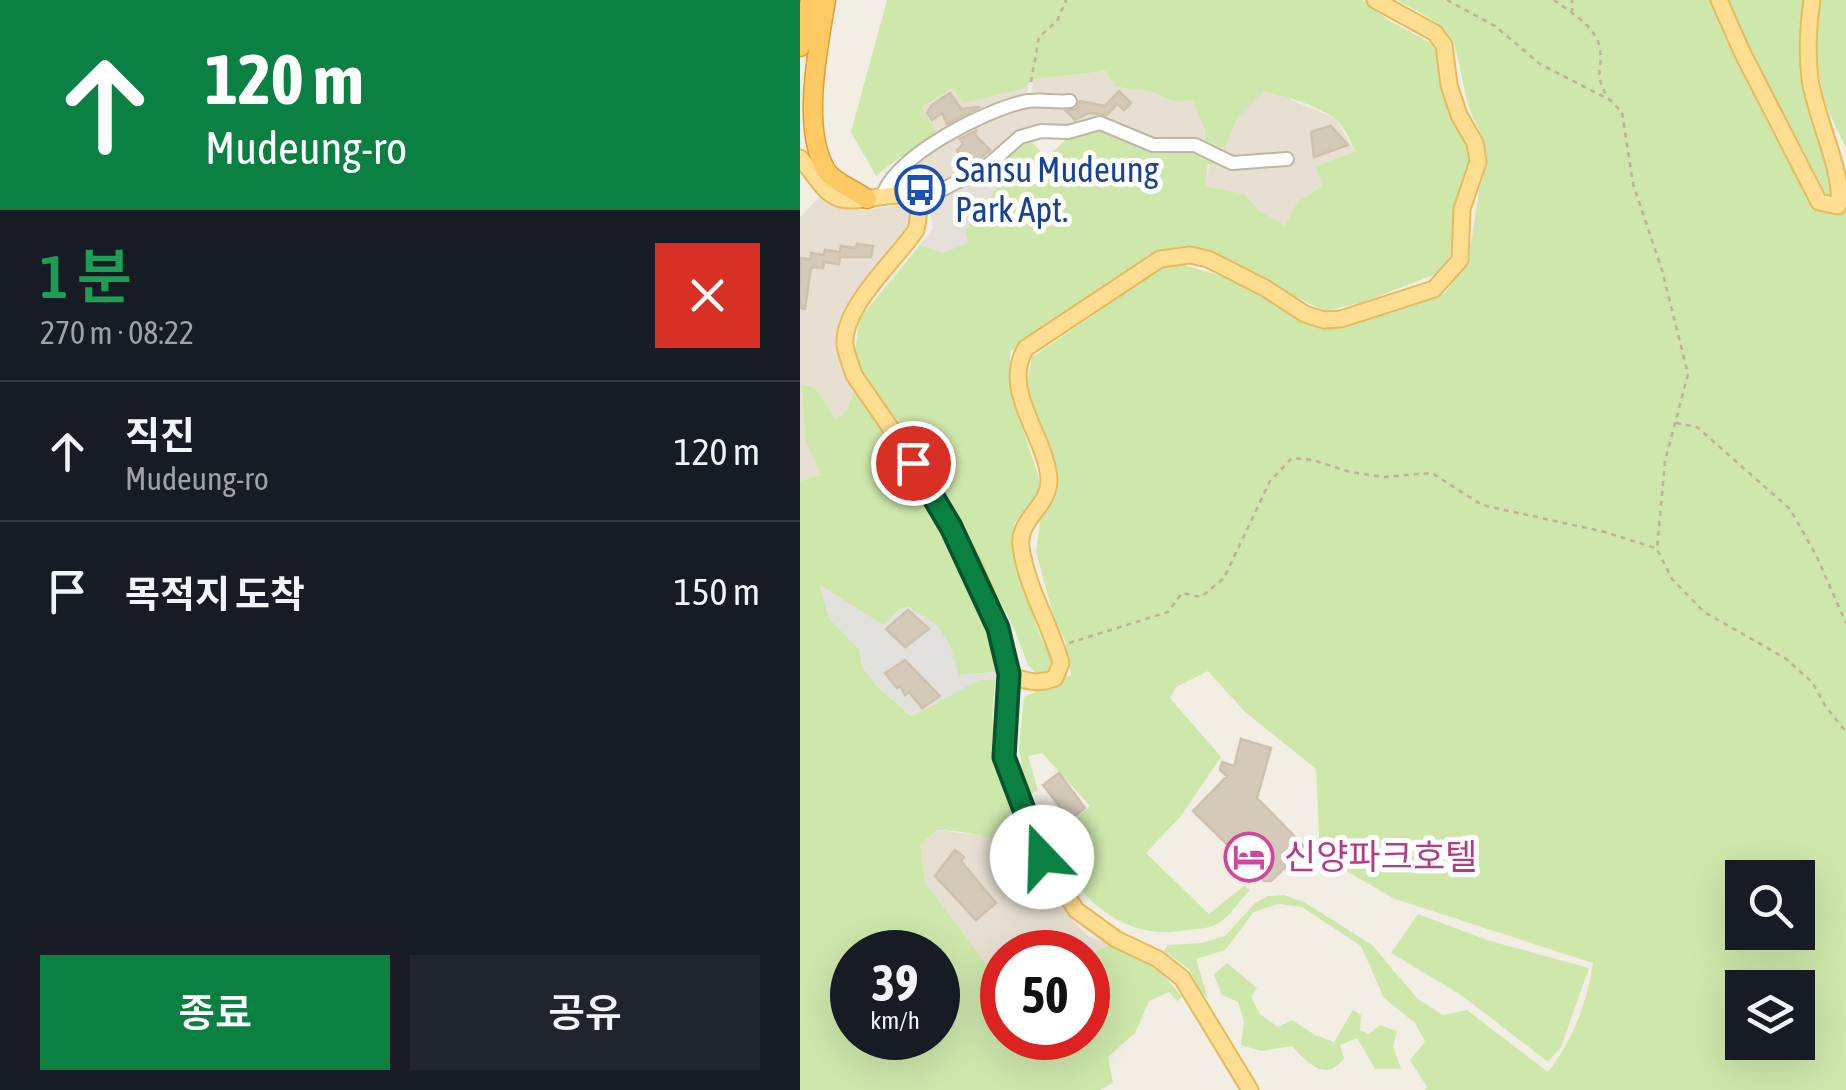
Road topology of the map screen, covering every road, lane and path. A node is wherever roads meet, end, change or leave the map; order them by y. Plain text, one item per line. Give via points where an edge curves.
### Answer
1 (810, 0) edge
2 (826, 0) edge
3 (1066, 0) edge
4 (1375, 0) edge
5 (1447, 0) edge
6 (1554, 0) edge
7 (1572, 0) edge
8 (1719, 0) edge
9 (1812, 0) edge
10 (1572, 14) junction
11 (800, 47) edge
12 (1032, 82) joint
13 (1028, 100) junction
14 (1610, 100) junction
15 (1070, 101) dead end
16 (800, 158) edge
17 (1287, 159) dead end
18 (874, 198) junction
19 (917, 203) junction
20 (1676, 423) junction
21 (1657, 549) junction
22 (1846, 623) edge
23 (1056, 647) junction
24 (1009, 674) junction
25 (1846, 732) edge
26 (1250, 1090) edge

1 - 11 highway
2 - 18 highway via 809,123 828,174
3 - 12 path via 1057,22 1040,37
4 - 23 main road via 1436,33 1444,45 1449,85 1478,162 1462,209 1460,260 1434,289 1324,320 1208,259 1160,259 1026,348 1018,360 1020,388 1049,485 1020,541 1028,582
5 - 14 path via 1495,26 1540,64
6 - 10 path
7 - 10 path
8 - 9 main road via 1819,202 1838,206 1845,196 1844,167 1810,80
10 - 14 path via 1599,46 1598,82
12 - 13 street
13 - 15 street
13 - 18 street via 932,144
14 - 20 path via 1622,112 1633,184 1688,374
16 - 18 main road via 831,194
17 - 19 street via 1232,162 1195,145 1153,145 1100,123 1020,137 987,166
18 - 19 main road via 904,195
19 - 24 main road via 916,230 851,316 847,354 978,580
20 - 21 path via 1665,461
20 - 22 path via 1697,426 1790,508
21 - 23 path via 1482,505 1432,473 1384,477 1292,458 1270,481 1224,578 1201,597 1182,593 1168,612
21 - 25 path via 1672,579 1704,612 1785,658 1812,682
23 - 24 main road via 1061,663 1055,678 1027,682
24 - 26 main road via 1004,757 1042,857 1076,910 1182,978

